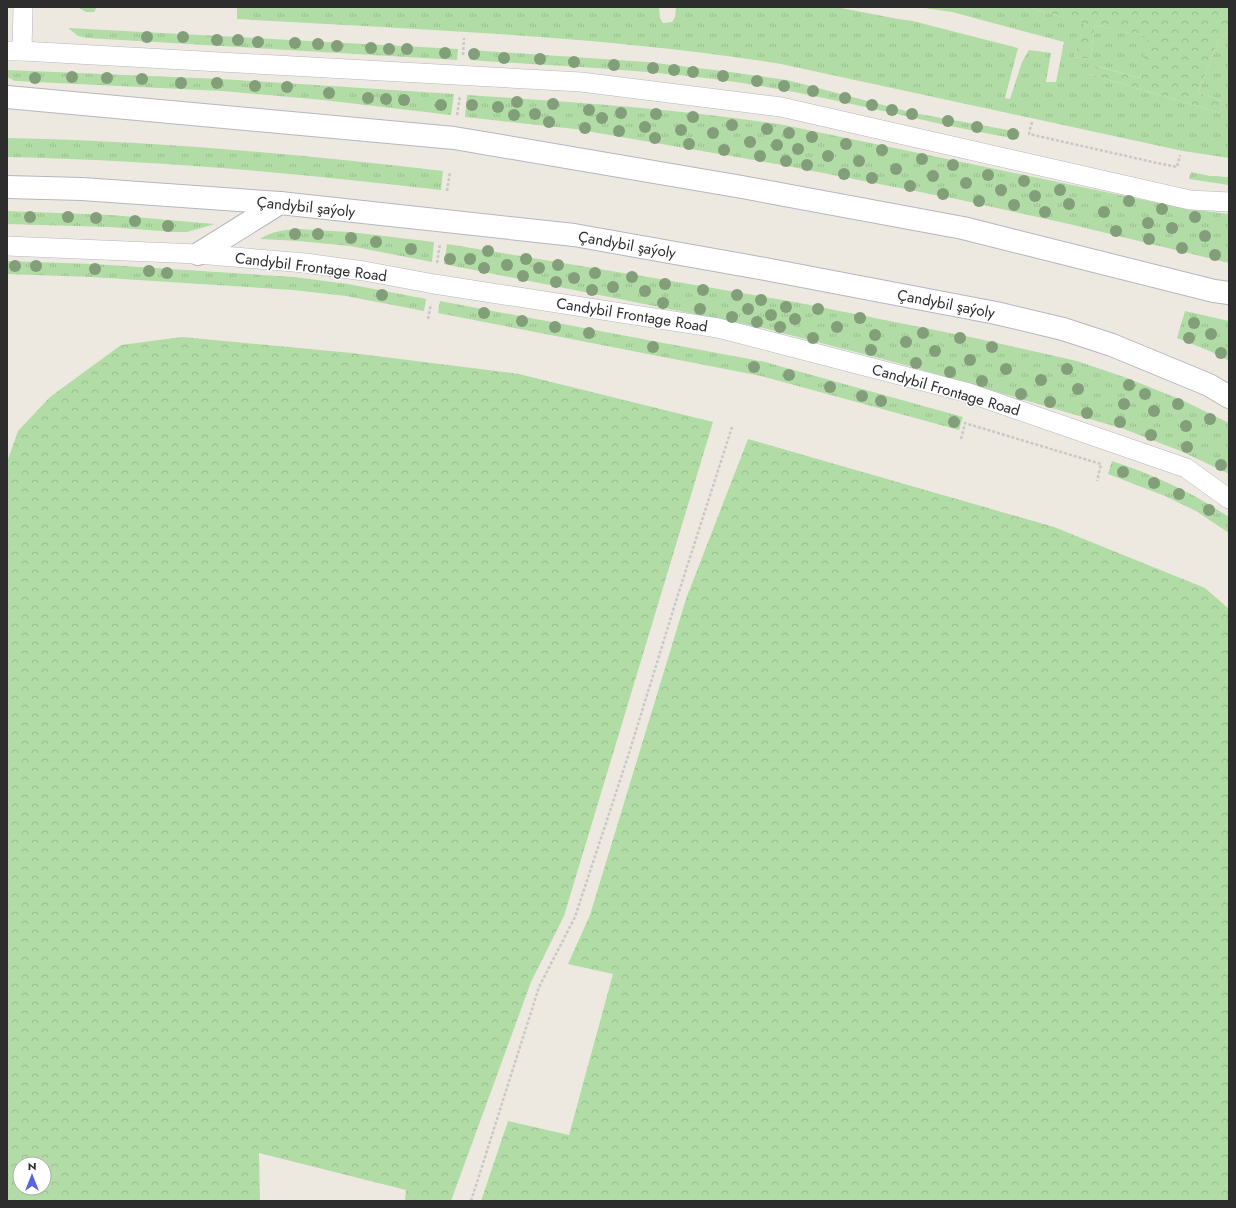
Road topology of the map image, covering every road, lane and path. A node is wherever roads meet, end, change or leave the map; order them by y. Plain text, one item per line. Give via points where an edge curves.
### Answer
1 (23, 7) edge
2 (14, 51) edge
3 (460, 94) dead end
4 (9, 96) edge
5 (457, 116) dead end
6 (1032, 122) dead end
7 (1180, 155) dead end
8 (450, 172) dead end
9 (7, 187) edge
10 (447, 191) dead end
11 (1229, 202) edge
12 (280, 203) junction
13 (440, 244) dead end
14 (7, 246) edge
15 (198, 254) junction
16 (437, 264) dead end
17 (1229, 293) edge
18 (1229, 397) edge
19 (732, 427) dead end
20 (962, 439) dead end
21 (1097, 481) dead end
22 (1229, 499) edge
23 (471, 1201) edge

1 - 2 street
2 - 11 street via 581,82 781,107 1190,200
3 - 5 path
4 - 17 main road via 454,138 742,186 963,228
6 - 7 path via 1029,134 1163,164 1177,167
8 - 10 path
9 - 12 main road, Çandybil şaýoly via 82,189
12 - 15 main road
12 - 18 main road, Çandybil şaýoly via 574,235 996,313 1063,329 1112,345 1209,385
13 - 16 path
14 - 15 street, Candybil Frontage Road
15 - 22 street, Candybil Frontage Road via 364,271 718,328 969,393 1186,468
19 - 23 path via 576,917 539,988
20 - 21 path via 965,423 1101,464

